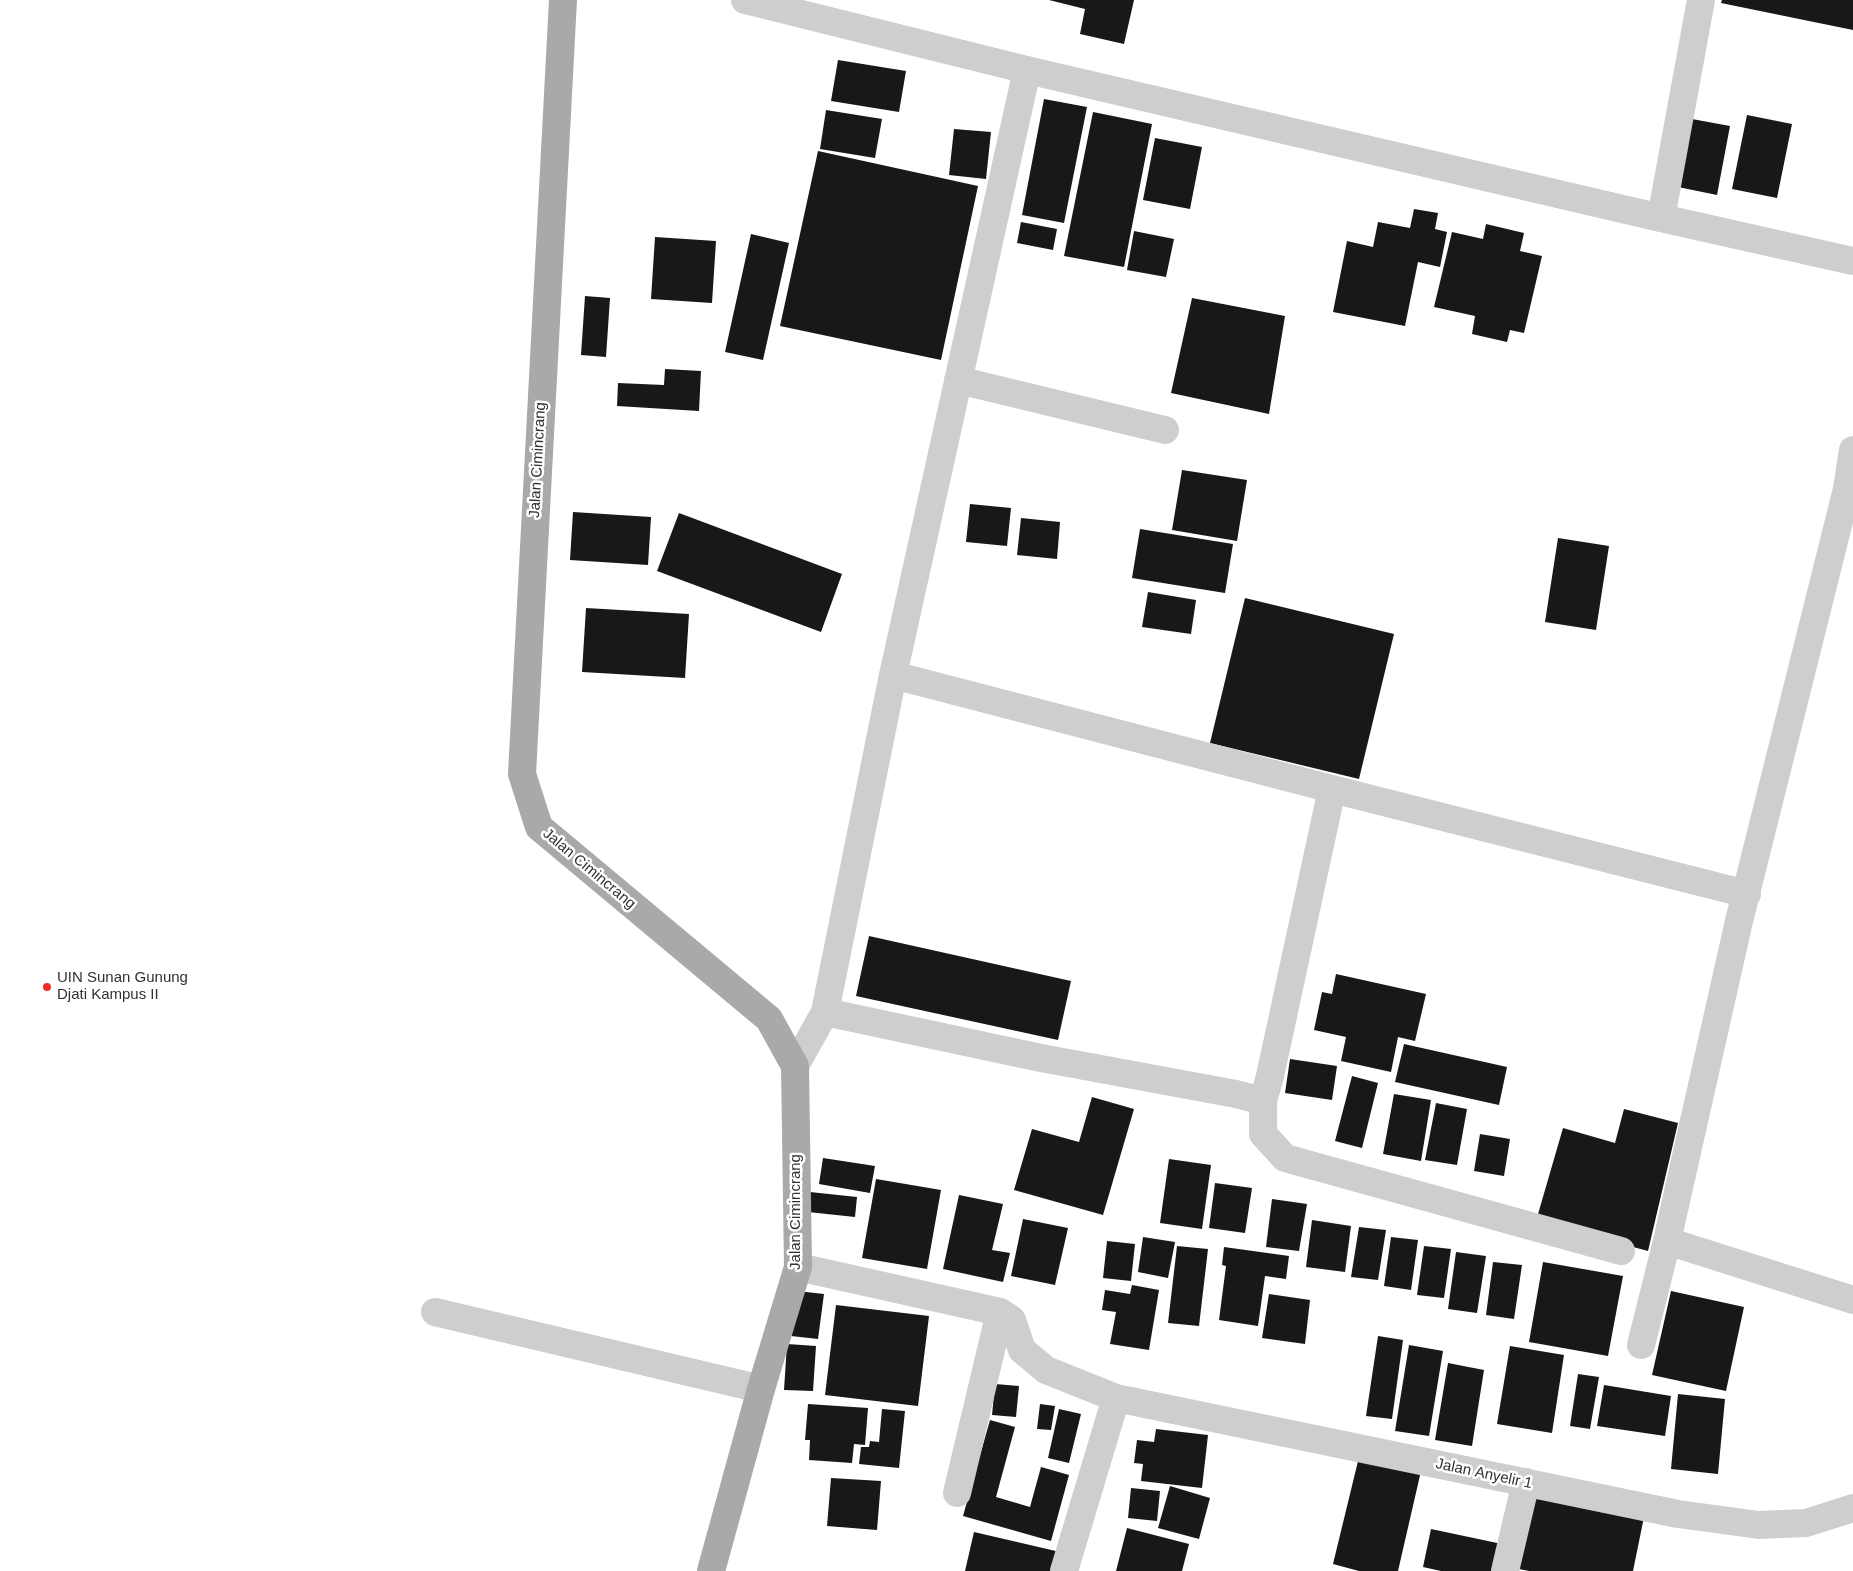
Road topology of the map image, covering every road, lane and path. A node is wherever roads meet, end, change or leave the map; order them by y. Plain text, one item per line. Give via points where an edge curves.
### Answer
1 (562, 0) edge
2 (745, 0) edge
3 (1701, 0) edge
4 (1027, 70) junction
5 (1661, 218) junction
6 (1853, 261) edge
7 (958, 380) junction
8 (1164, 430) dead end
9 (1853, 450) edge
10 (894, 675) junction
11 (1332, 789) junction
12 (1746, 894) junction
13 (825, 1012) junction
14 (794, 1066) junction
15 (1263, 1101) junction
16 (1667, 1241) junction
17 (1621, 1251) dead end
18 (798, 1267) junction
19 (1853, 1300) edge
20 (435, 1312) dead end
21 (1000, 1312) junction
22 (1641, 1345) dead end
23 (761, 1389) junction
24 (1116, 1398) junction
25 (1526, 1482) junction
26 (957, 1493) dead end
27 (1853, 1508) edge
28 (711, 1571) edge
29 (1064, 1571) edge
30 (1505, 1571) edge

1 - 14 main road, Jalan Cimincrang via 522,774 539,827 769,1019
2 - 4 street
3 - 5 street
4 - 5 street
4 - 7 street
5 - 6 street
7 - 8 street
7 - 10 street
9 - 12 street via 1847,489
10 - 11 street
10 - 13 street
11 - 12 street
11 - 15 street
12 - 16 street
13 - 14 street
13 - 15 street
14 - 18 main road, Jalan Cimincrang
15 - 17 street via 1263,1134 1285,1158
16 - 19 street
16 - 22 street
18 - 21 street
18 - 23 main road, Jalan Cimincrang
20 - 23 street
21 - 24 street, Jalan Anyelir 1 via 1012,1320 1022,1350 1046,1370
21 - 26 street
23 - 28 main road, Jalan Cimincrang
24 - 25 street, Jalan Anyelir 1
24 - 29 street
25 - 27 street, Jalan Anyelir 1 via 1678,1514 1759,1524 1806,1523
25 - 30 street

